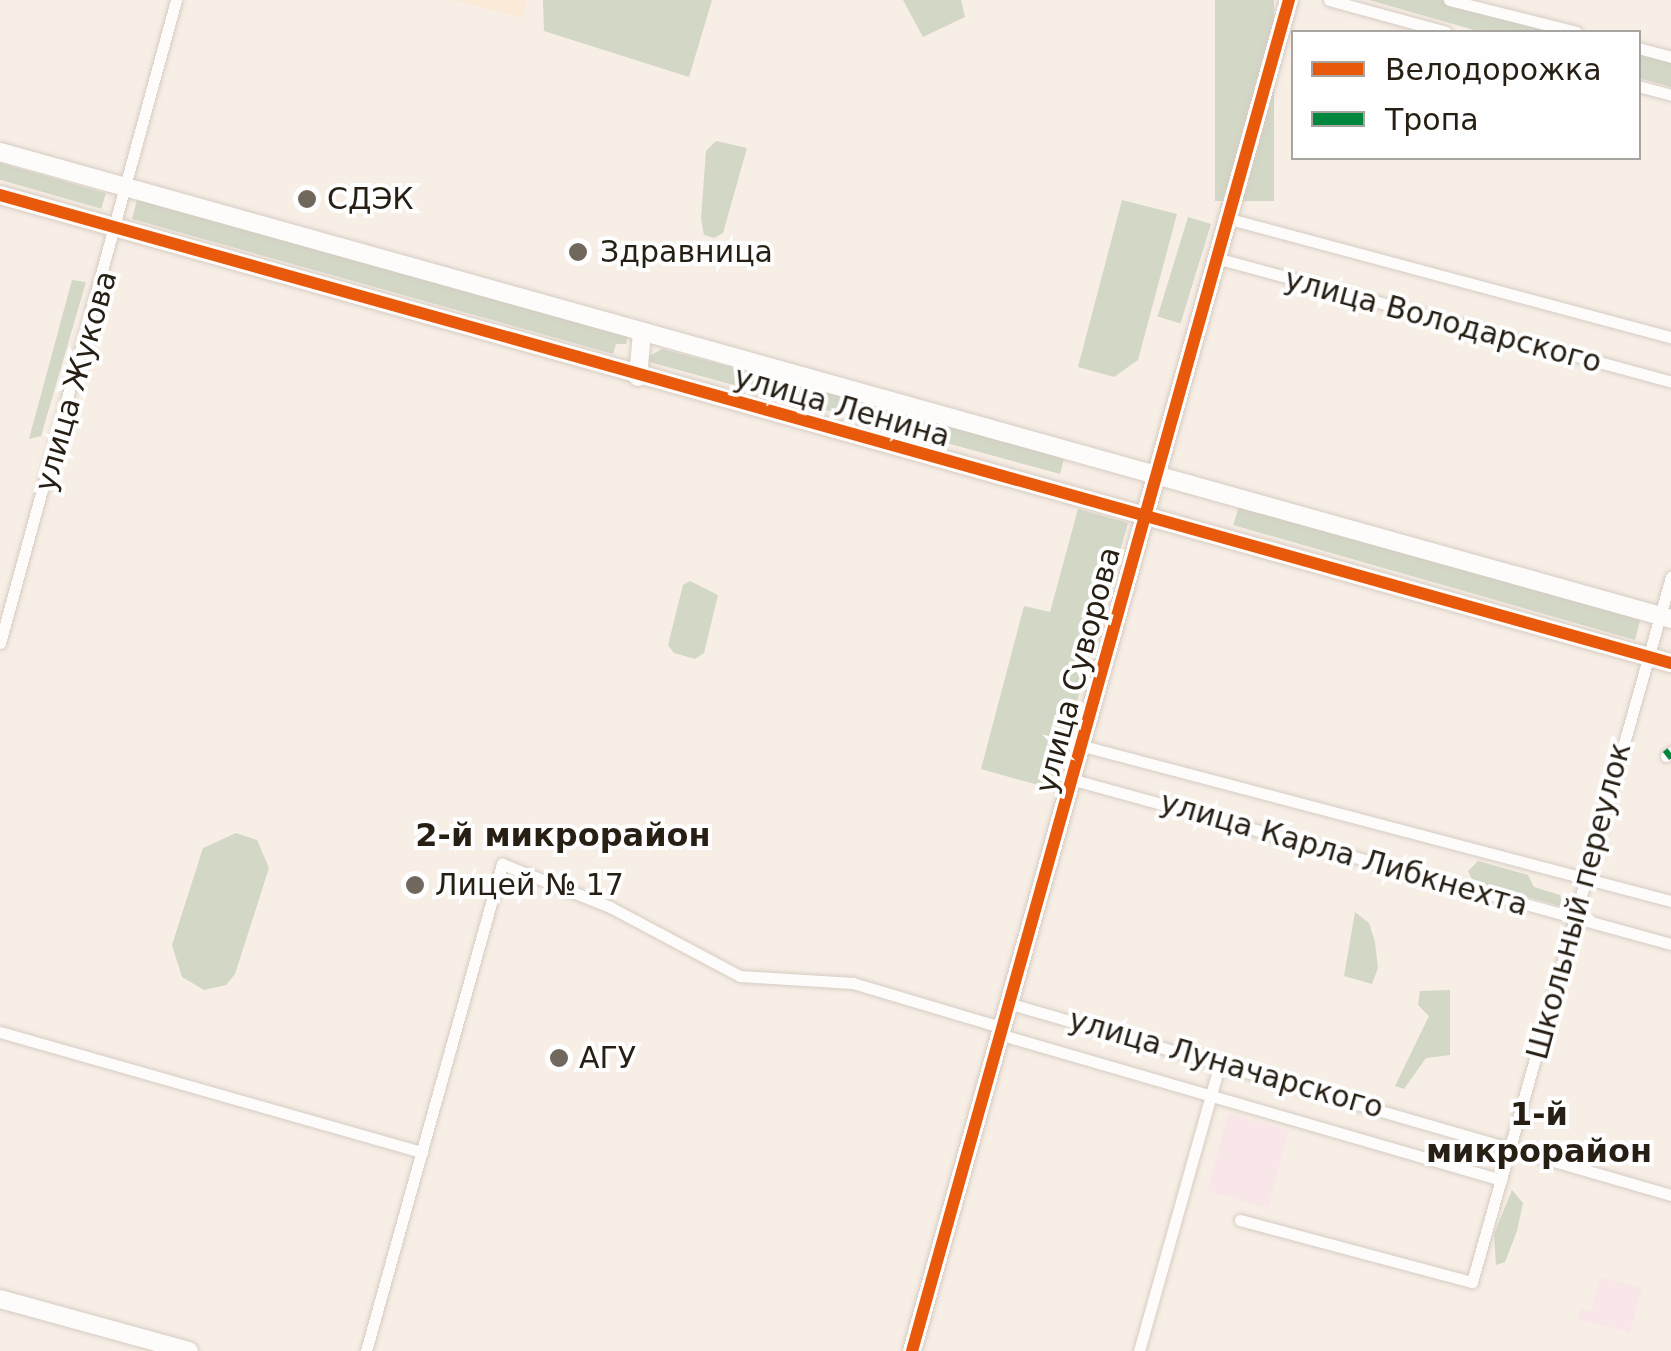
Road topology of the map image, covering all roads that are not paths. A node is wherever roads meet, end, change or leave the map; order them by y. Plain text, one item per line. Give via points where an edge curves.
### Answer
1 (176, 0) edge
2 (1289, 0) edge
3 (1329, 0) edge
4 (1448, 0) edge
5 (1439, 30) edge
6 (1568, 30) edge
7 (1641, 49) edge
8 (1671, 56) edge
9 (1641, 87) edge
10 (1671, 95) edge
11 (0, 152) edge
12 (129, 188) junction
13 (0, 195) edge
14 (1226, 218) junction
15 (118, 228) junction
16 (1216, 258) junction
17 (642, 332) junction
18 (1671, 337) edge
19 (638, 377) junction
20 (1671, 382) edge
21 (1156, 475) junction
22 (1145, 519) junction
23 (1671, 576) edge
24 (1665, 617) edge
25 (0, 644) edge
26 (1648, 656) junction
27 (1671, 663) edge
28 (1083, 746) junction
29 (1074, 780) junction
30 (1586, 879) junction
31 (1671, 901) edge
32 (1575, 919) junction
33 (1671, 944) edge
34 (1011, 1004) junction
35 (1004, 1031) junction
36 (0, 1032) edge
37 (1220, 1060) junction
38 (1211, 1094) junction
39 (1511, 1146) junction
40 (422, 1152) junction
41 (1501, 1180) junction
42 (1671, 1195) edge
43 (1240, 1220) dead end
44 (0, 1300) edge
45 (189, 1351) edge
46 (366, 1351) edge
47 (912, 1351) edge
48 (1139, 1351) edge

1 - 12 street, улица Жукова
2 - 14 street, улица Суворова
3 - 5 street
4 - 6 street
7 - 8 street
9 - 10 street
11 - 12 street, улица Ленина
12 - 15 street, улица Жукова
12 - 17 street, улица Ленина
13 - 15 street, улица Ленина
14 - 16 street, улица Суворова
14 - 18 street, улица Володарского
15 - 19 street, улица Ленина
15 - 25 street, улица Жукова
16 - 20 street, улица Володарского
16 - 21 street, улица Суворова
17 - 19 street
17 - 21 street, улица Ленина
19 - 22 street, улица Ленина
21 - 22 street, улица Суворова
21 - 24 street, улица Ленина
22 - 26 street, улица Ленина
22 - 28 street, улица Суворова
23 - 24 street, Школьный переулок
24 - 26 street, Школьный переулок
26 - 27 street, улица Ленина
26 - 30 street, Школьный переулок
28 - 29 street, улица Суворова
28 - 30 street, улица Карла Либкнехта
29 - 32 street, улица Карла Либкнехта
29 - 34 street, улица Суворова
30 - 31 street, улица Карла Либкнехта
30 - 32 street, Школьный переулок
32 - 33 street, улица Карла Либкнехта
32 - 39 street, Школьный переулок
34 - 35 street, улица Суворова
34 - 37 street, улица Луначарского
35 - 38 street, улица Луначарского
35 - 40 street, улица Луначарского via 853,983 740,976 610,907 502,864
35 - 47 street, улица Суворова
36 - 40 street
37 - 38 street
37 - 39 street, улица Луначарского
38 - 41 street, улица Луначарского
38 - 48 street
39 - 41 street, Школьный переулок
39 - 42 street, улица Луначарского
40 - 46 street
41 - 43 street, Школьный переулок via 1472,1282
44 - 45 street

